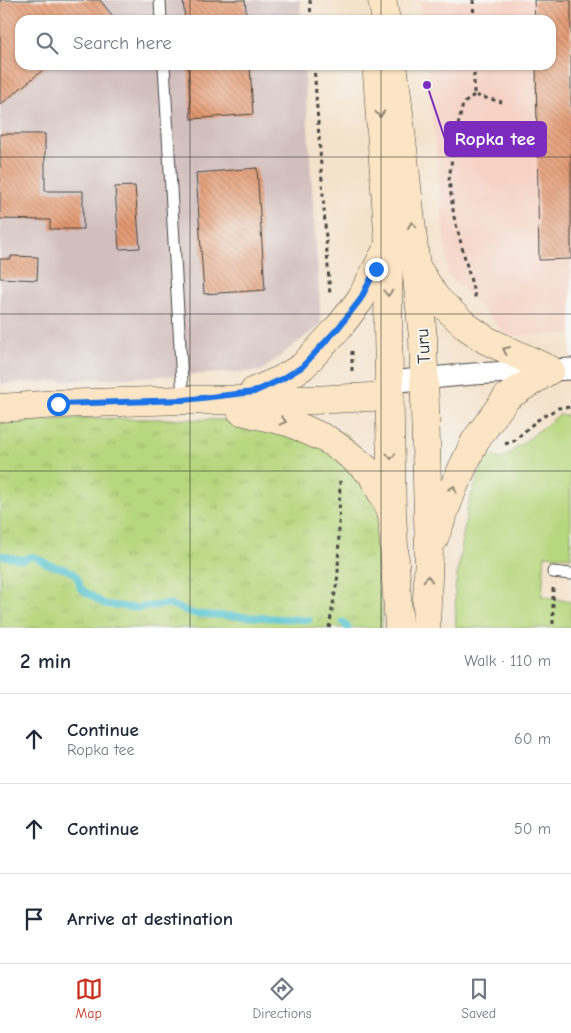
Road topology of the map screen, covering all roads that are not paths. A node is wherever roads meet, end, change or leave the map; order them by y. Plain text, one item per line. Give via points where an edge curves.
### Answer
1 (160, 0) edge
2 (372, 0) edge
3 (382, 0) edge
4 (162, 15) edge
5 (374, 15) edge
6 (385, 15) edge
7 (164, 70) edge
8 (377, 70) edge
9 (394, 70) edge
10 (389, 245) junction
11 (416, 267) junction
12 (560, 370) edge
13 (424, 385) junction
14 (389, 389) junction
15 (254, 392) junction
16 (184, 400) junction
17 (0, 408) edge
18 (392, 514) junction
19 (430, 550) junction
20 (553, 572) road end
21 (571, 574) edge
22 (399, 628) edge
23 (426, 628) edge

1 - 4 lane
2 - 5 main road
3 - 6 main road
7 - 16 lane
8 -> 10 main road, Turu
11 -> 9 main road, Turu
10 -> 14 main road, Turu
10 - 15 main road via 360,300 339,327 302,367
12 -> 11 main road via 486,340 466,326 436,298
11 - 13 main road, Turu
12 - 13 street via 463,387
19 -> 12 main road via 475,441 507,397
13 - 14 street
13 - 19 main road, Turu
14 - 15 main road
14 - 16 main road via 313,400
14 -> 18 main road, Turu
15 - 16 main road
16 - 17 main road
16 -> 18 main road via 291,422 328,440 371,473
18 - 22 main road, Turu
23 -> 19 main road, Turu
20 - 21 lane

